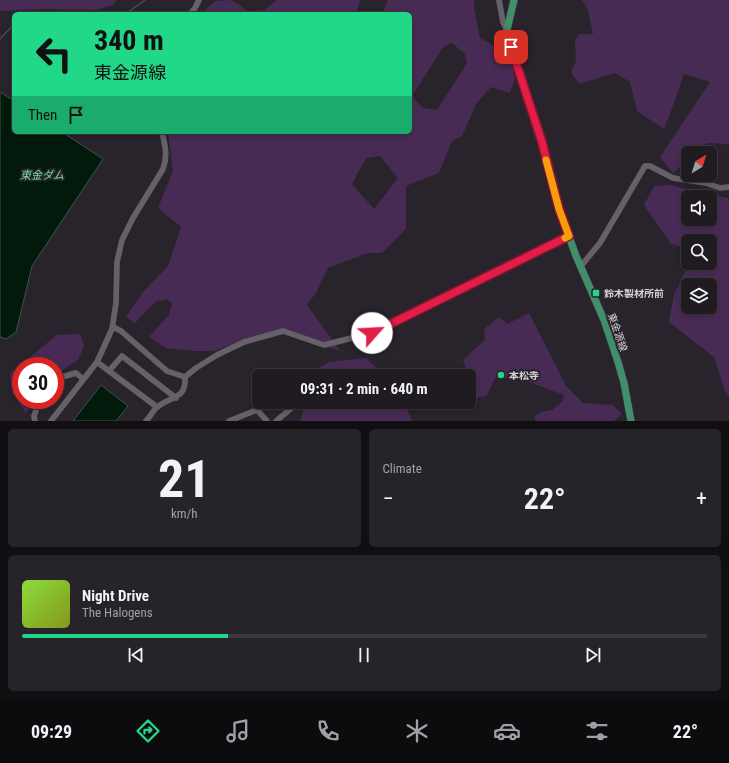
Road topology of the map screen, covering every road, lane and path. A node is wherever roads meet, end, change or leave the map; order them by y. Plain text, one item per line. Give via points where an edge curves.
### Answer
1 (200, 0) edge
2 (499, 0) edge
3 (514, 0) edge
4 (192, 12) edge
5 (507, 30) junction
6 (162, 134) edge
7 (729, 187) edge
8 (569, 236) junction
9 (580, 266) junction
10 (113, 327) junction
11 (97, 362) junction
12 (109, 371) junction
13 (64, 377) edge
14 (185, 377) junction
15 (83, 379) junction
16 (176, 398) junction
17 (157, 407) junction
18 (37, 409) edge
19 (291, 409) edge
20 (258, 410) joint
21 (35, 421) edge
22 (51, 421) edge
23 (146, 421) edge
24 (229, 421) edge
25 (267, 421) edge
26 (276, 421) edge
27 (631, 421) edge

1 - 4 street
2 - 5 street
3 - 5 main road, 東金源線
5 - 8 main road, 東金源線
6 - 10 street via 166,148 163,169 127,228 119,251
7 - 9 street via 720,188 673,178 645,166 600,243
8 - 9 main road, 東金源線
8 - 14 street via 372,333 324,345 283,331 244,342 217,355
9 - 27 main road, 東金源線 via 604,320 618,362
10 - 11 street
10 - 14 street via 167,371
11 - 12 street
11 - 15 street
12 - 16 street via 122,356
12 - 17 street
13 - 15 street via 76,373
14 - 16 street via 185,385
15 - 22 street
16 - 17 street
17 - 23 street
18 - 21 street
19 - 26 street
20 - 24 street
20 - 25 street

